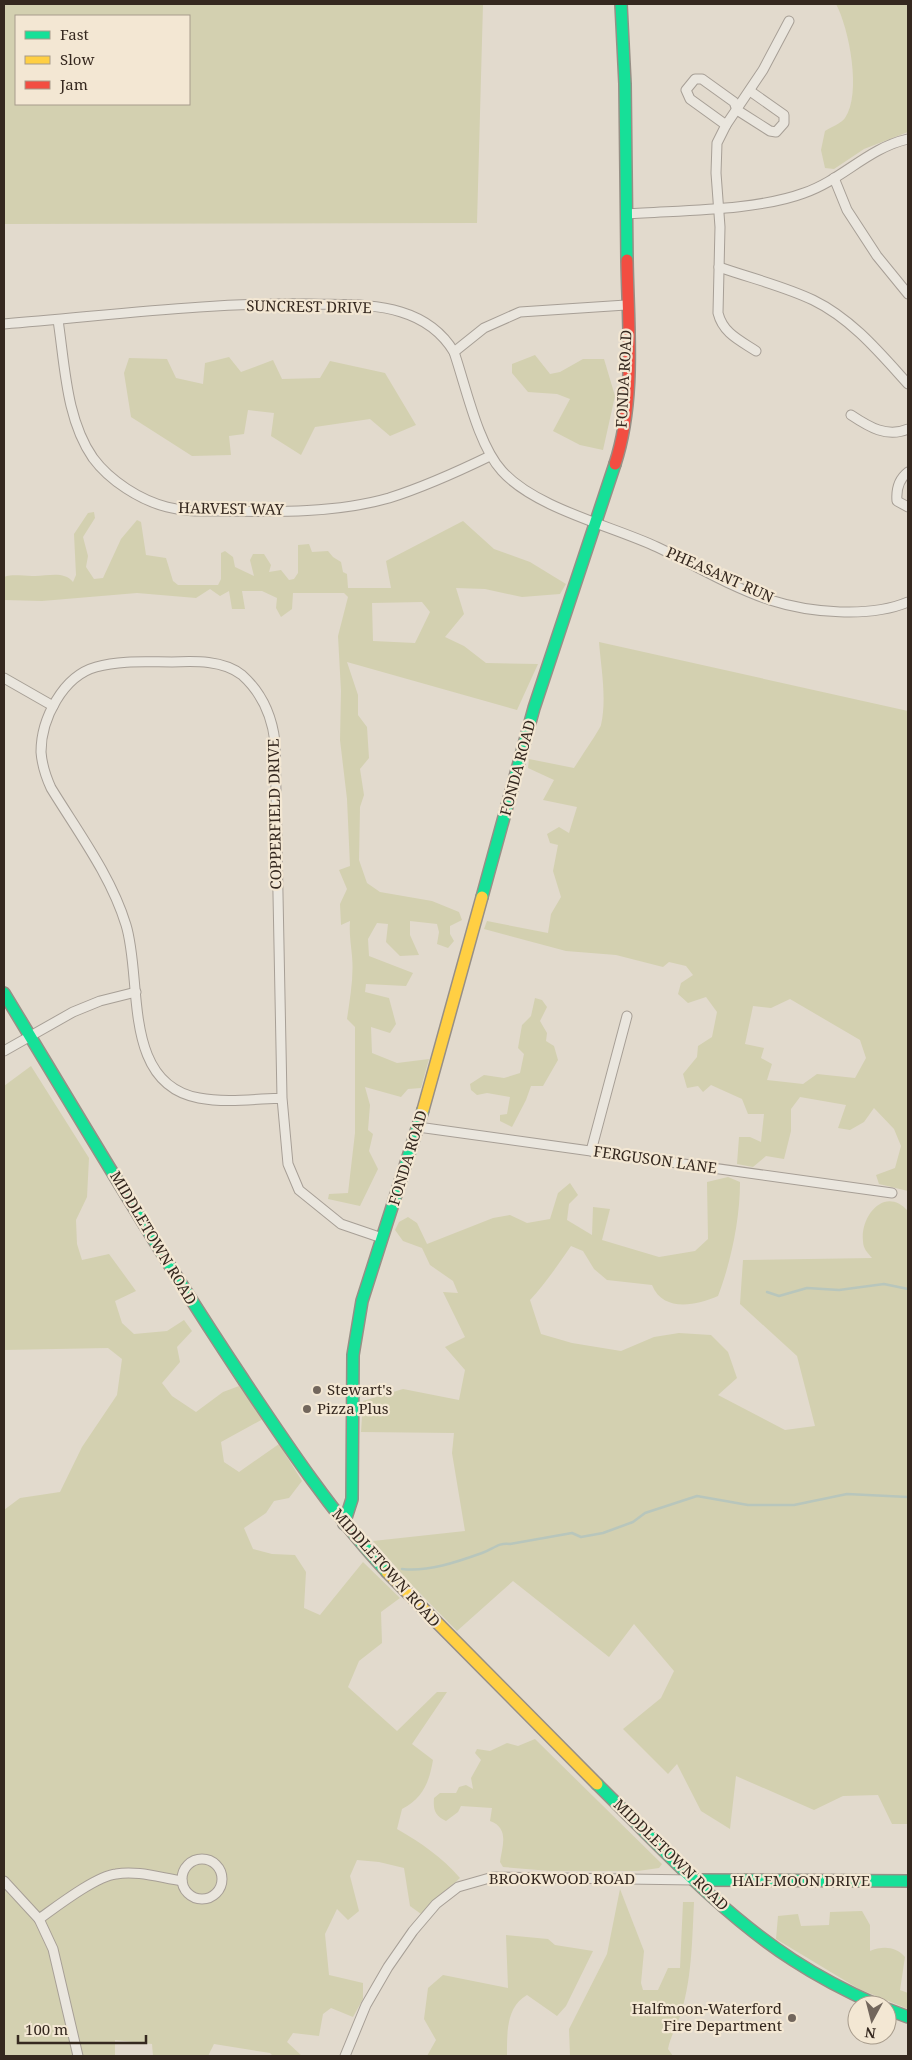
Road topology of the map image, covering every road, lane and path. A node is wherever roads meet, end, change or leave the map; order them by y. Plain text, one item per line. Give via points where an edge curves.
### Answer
1 (621, 4) edge
2 (789, 21) dead end
3 (750, 91) junction
4 (737, 110) junction
5 (726, 125) junction
6 (908, 139) edge
7 (834, 178) junction
8 (718, 208) junction
9 (627, 214) junction
10 (719, 267) junction
11 (908, 294) edge
12 (626, 305) junction
13 (58, 320) junction
14 (4, 324) edge
15 (756, 351) dead end
16 (454, 352) junction
17 (908, 384) edge
18 (851, 415) dead end
19 (908, 429) edge
20 (490, 456) junction
21 (908, 472) edge
22 (908, 507) edge
23 (595, 521) junction
24 (908, 602) edge
25 (4, 678) edge
26 (53, 706) junction
27 (136, 992) junction
28 (4, 993) edge
29 (627, 1016) dead end
30 (30, 1037) junction
31 (4, 1051) edge
32 (282, 1098) junction
33 (418, 1127) junction
34 (591, 1151) junction
35 (892, 1193) dead end
36 (382, 1238) junction
37 (344, 1524) junction
38 (694, 1880) junction
39 (4, 1881) edge
40 (182, 1881) junction
41 (908, 1881) edge
42 (39, 1919) junction
43 (856, 1995) edge
44 (78, 2056) edge
45 (345, 2056) edge

1 - 9 street, FONDA ROAD
2 - 3 street
3 - 4 street
3 - 4 street via 784,114 784,123 776,132 770,131
4 - 5 street
4 - 5 street via 734,102 702,79 695,79 686,90 690,99
5 - 8 street via 717,143
6 - 7 street via 879,149
7 - 8 street via 783,199
7 - 11 street via 847,210
8 - 9 street
8 - 10 street
9 - 12 street, FONDA ROAD
10 - 15 street via 718,313 721,324
10 - 17 street via 826,308 854,328
12 - 16 street via 520,312 484,328
12 - 23 street, FONDA ROAD via 626,415 617,457
13 - 14 street, SUNCREST DRIVE
13 - 16 street, SUNCREST DRIVE via 166,308 349,305 389,309 416,318 438,331
13 - 20 street, HARVEST WAY via 78,431 94,458 113,477 134,494 166,507 183,511 255,512 356,505 418,488
16 - 20 street, SUNCREST DRIVE
18 - 19 street via 882,432
20 - 23 street, SUNCREST DRIVE via 502,472 523,488
21 - 22 street via 900,480 896,494 897,501
23 - 24 street, PHEASANT RUN via 771,600 850,612 884,609
23 - 33 street, FONDA ROAD via 534,708
25 - 26 street
26 - 27 street, COPPERFIELD DRIVE via 45,725 41,752 45,774 115,897 131,946
26 - 32 street, COPPERFIELD DRIVE via 75,678 94,667 149,662 203,661 230,668 242,675 262,700 275,742
27 - 30 street via 100,1000
27 - 32 street, COPPERFIELD DRIVE via 144,1046 167,1083 188,1096 200,1098
28 - 30 street, MIDDLETOWN ROAD
29 - 34 street
30 - 31 street
30 - 37 street, MIDDLETOWN ROAD via 202,1318 274,1428
32 - 36 street, COPPERFIELD DRIVE via 288,1164 299,1190 341,1224
33 - 34 street, FERGUSON LANE
33 - 36 street, FONDA ROAD
34 - 35 street, FERGUSON LANE
36 - 37 street, FONDA ROAD via 356,1330 351,1408 352,1498
37 - 38 street, MIDDLETOWN ROAD via 422,1610
38 - 41 street, HALFMOON DRIVE
38 - 43 street, MIDDLETOWN ROAD via 792,1960
38 - 45 street, BROOKWOOD ROAD via 493,1877 458,1887 430,1911 388,1967 366,2005
39 - 42 street
40 - 40 street via 190,1896 205,1900 218,1892 222,1876 214,1863 198,1860 185,1868
40 - 42 street via 115,1874 98,1880
42 - 44 street via 53,1949

